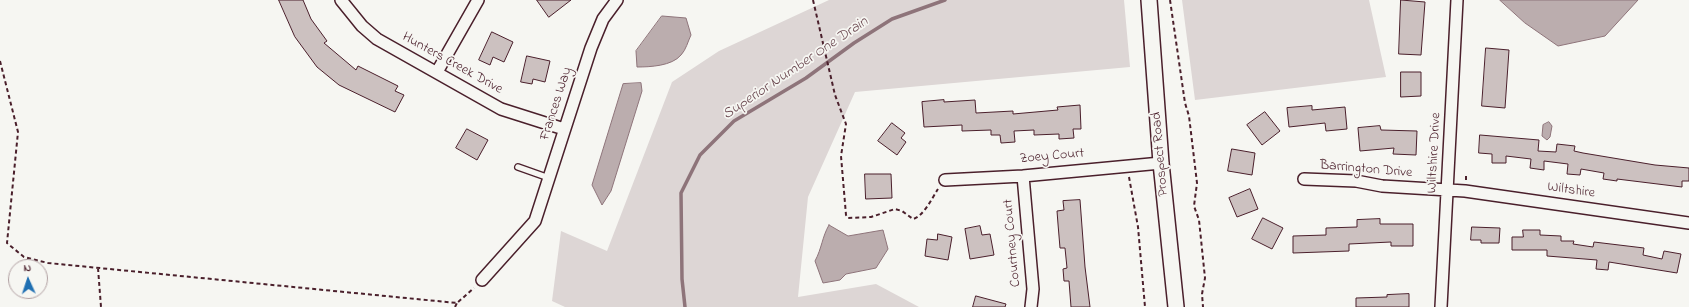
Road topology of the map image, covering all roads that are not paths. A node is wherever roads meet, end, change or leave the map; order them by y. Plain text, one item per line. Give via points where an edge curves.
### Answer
1 (341, 0) edge
2 (478, 0) edge
3 (617, 0) edge
4 (1149, 0) edge
5 (1457, 0) edge
6 (437, 72) junction
7 (564, 129) junction
8 (1161, 163) junction
9 (518, 167) dead end
10 (1023, 176) junction
11 (549, 178) junction
12 (1304, 179) dead end
13 (945, 180) road end
14 (1448, 192) junction
15 (1689, 223) edge
16 (482, 280) road end
17 (1031, 307) edge
18 (1176, 307) edge
19 (1441, 307) edge

1 - 6 street, Hunters Creek Drive via 362,26 377,38
2 - 6 street
3 - 7 street, Frances Way via 603,19 591,48
4 - 8 main road, Prospect Road
5 - 14 street, Wiltshire Drive
6 - 7 street, Hunters Creek Drive via 501,109
7 - 11 street, Frances Way
8 - 10 street, Zoey Court
8 - 18 main road, Prospect Road
9 - 11 lane
10 - 13 street, Zoey Court
10 - 17 street, Courtney Court via 1033,289
11 - 16 street, Frances Way via 535,221
12 - 14 street, Barrington Drive via 1356,181
14 - 15 street, Wiltshire via 1464,191
14 - 19 street, Wiltshire Drive

